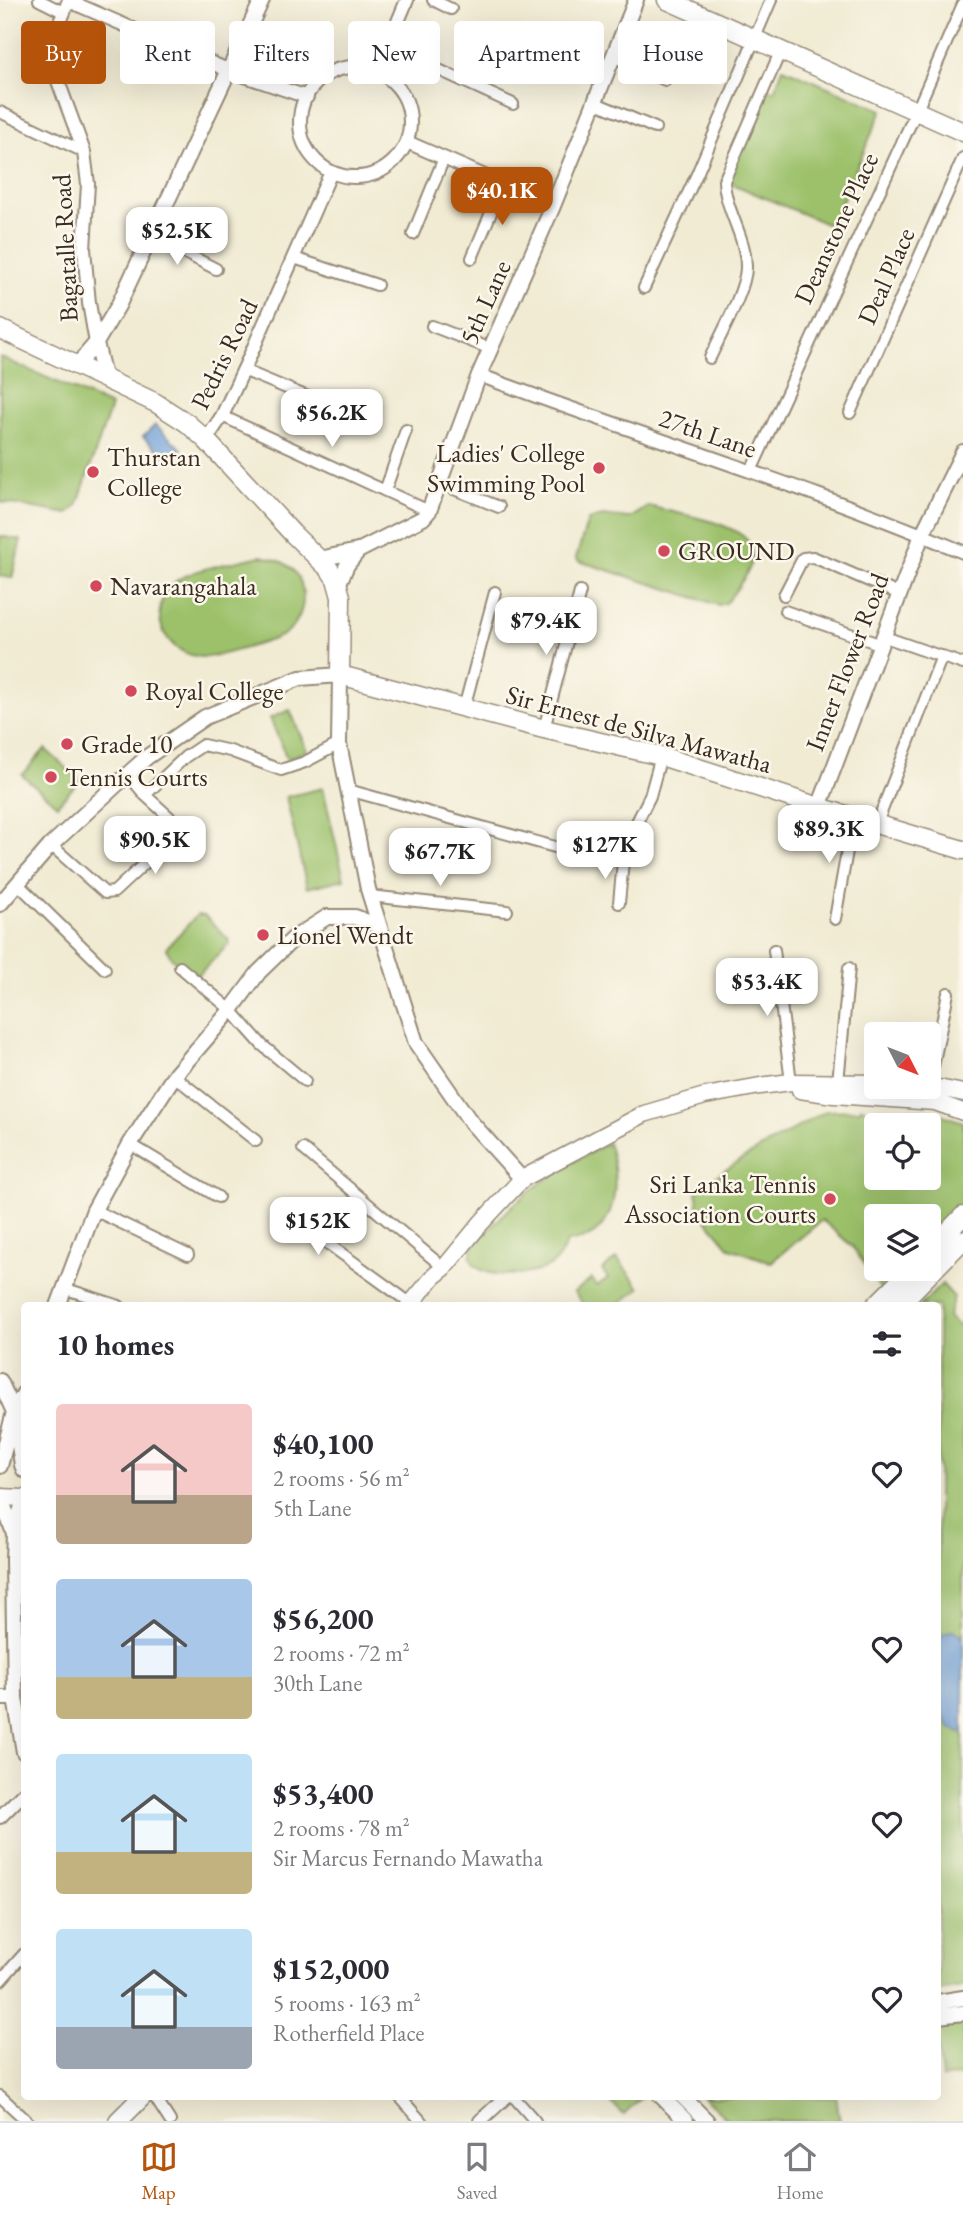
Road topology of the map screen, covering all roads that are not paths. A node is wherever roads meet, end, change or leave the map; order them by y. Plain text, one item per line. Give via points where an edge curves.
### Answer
1 (39, 0) edge
2 (262, 0) edge
3 (407, 0) edge
4 (433, 0) edge
5 (636, 0) edge
6 (667, 0) edge
7 (771, 0) edge
8 (67, 4) edge
9 (963, 4) edge
10 (451, 9) dead end
11 (253, 21) edge
12 (399, 21) edge
13 (754, 37) junction
14 (781, 50) junction
15 (613, 56) junction
16 (618, 58) edge
17 (348, 68) edge
18 (440, 70) edge
19 (229, 71) edge
20 (229, 73) edge
21 (268, 84) edge
22 (394, 84) edge
23 (307, 97) junction
24 (596, 103) junction
25 (513, 104) dead end
26 (915, 111) junction
27 (0, 112) edge
28 (655, 128) dead end
29 (963, 132) edge
30 (407, 142) junction
31 (84, 152) junction
32 (444, 158) junction
33 (963, 158) edge
34 (331, 172) junction
35 (503, 184) junction
36 (553, 206) junction
37 (413, 234) dead end
38 (152, 236) junction
39 (294, 258) junction
40 (471, 258) dead end
41 (216, 269) dead end
42 (377, 285) dead end
43 (645, 288) dead end
44 (432, 326) dead end
45 (0, 329) edge
46 (96, 343) junction
47 (491, 349) junction
48 (710, 358) dead end
49 (78, 365) junction
50 (243, 370) junction
51 (479, 375) junction
52 (104, 376) junction
53 (332, 407) dead end
54 (850, 413) dead end
55 (222, 416) junction
56 (406, 430) dead end
57 (206, 440) junction
58 (961, 460) edge
59 (751, 471) junction
60 (439, 483) junction
61 (385, 491) junction
62 (499, 507) dead end
63 (429, 510) junction
64 (922, 535) junction
65 (358, 551) junction
66 (963, 552) edge
67 (319, 559) junction
68 (338, 585) junction
69 (495, 592) dead end
70 (580, 592) dead end
71 (784, 594) dead end
72 (899, 594) junction
73 (785, 611) dead end
74 (881, 640) junction
75 (942, 656) junction
76 (963, 664) edge
77 (340, 676) junction
78 (464, 708) junction
79 (544, 729) junction
80 (339, 744) junction
81 (661, 756) junction
82 (128, 774) junction
83 (348, 790) junction
84 (145, 796) junction
85 (819, 807) junction
86 (853, 817) junction
87 (877, 823) junction
88 (51, 845) junction
89 (962, 847) edge
90 (623, 861) junction
91 (17, 883) junction
92 (370, 896) junction
93 (619, 903) dead end
94 (0, 904) edge
95 (507, 911) dead end
96 (835, 919) dead end
97 (378, 926) junction
98 (774, 950) dead end
99 (180, 967) dead end
100 (849, 968) dead end
101 (105, 969) dead end
102 (948, 993) dead end
103 (231, 1010) junction
104 (942, 1022) edge
105 (174, 1076) junction
106 (305, 1082) dead end
107 (791, 1082) junction
108 (838, 1082) junction
109 (864, 1083) edge
110 (770, 1085) junction
111 (942, 1089) edge
112 (963, 1093) edge
113 (963, 1112) edge
114 (256, 1141) dead end
115 (130, 1144) junction
116 (303, 1149) dead end
117 (522, 1179) junction
118 (218, 1197) dead end
119 (94, 1210) junction
120 (287, 1214) dead end
121 (963, 1216) edge
122 (941, 1239) edge
123 (963, 1240) edge
124 (188, 1255) dead end
125 (444, 1268) junction
126 (900, 1281) edge
127 (63, 1288) junction
128 (59, 1302) edge
129 (107, 1302) edge
130 (410, 1302) edge
131 (416, 1302) edge
132 (880, 1302) edge
133 (902, 1302) edge
134 (0, 1381) edge
135 (21, 1398) edge
136 (14, 1412) junction
137 (21, 1458) edge
138 (0, 1466) edge
139 (0, 1497) edge
140 (21, 1498) edge
141 (21, 1508) edge
142 (14, 1533) junction
143 (0, 1698) edge
144 (15, 1698) junction
145 (21, 1734) edge
146 (21, 1796) edge
147 (0, 1817) edge
148 (21, 1957) edge
149 (0, 1981) edge
150 (963, 1998) edge
151 (941, 2002) edge
152 (963, 2013) edge
153 (941, 2016) edge
154 (0, 2096) edge
155 (140, 2100) edge
156 (157, 2100) edge
157 (403, 2100) edge
158 (504, 2100) edge
159 (517, 2100) edge
160 (664, 2100) edge
161 (686, 2100) edge
162 (494, 2116) edge
163 (678, 2118) edge
164 (122, 2119) edge
165 (27, 2121) edge
166 (170, 2121) edge
167 (421, 2121) edge
168 (480, 2121) edge
169 (535, 2121) edge
170 (707, 2121) edge

1 - 8 street
2 - 11 main road
3 - 12 street
4 - 10 street
5 - 15 main road, 5th Lane
6 - 13 highway
7 - 13 street
8 - 19 street
8 - 31 street, Bagatalle Road via 54,37 51,62
9 - 26 street, Deanstone Place
13 - 14 highway
13 - 43 street
14 - 26 highway
14 - 48 street via 724,181 747,268
15 - 16 street
15 - 24 main road, 5th Lane
17 - 23 street via 324,76
18 - 25 street
20 - 38 main road
21 - 23 street
22 - 30 street via 409,108
23 - 34 street via 300,121 302,136 308,151
24 - 28 street
24 - 36 main road, 5th Lane
26 - 29 highway
26 - 59 street, Deanstone Place
27 - 31 street
30 - 32 street
30 - 34 street via 384,169 367,176
31 - 46 street, Bagatalle Road via 88,184 84,250
32 - 35 street
32 - 37 street
33 - 54 street, Deal Place
34 - 39 street, Pedris Road
35 - 36 street
35 - 40 street
36 - 47 main road, 5th Lane
38 - 41 street
38 - 46 main road
39 - 42 street
39 - 50 street, Pedris Road
44 - 47 street
45 - 49 highway
46 - 49 main road
46 - 52 main road, Bagatalle Road
47 - 51 main road, 5th Lane
49 - 52 highway
50 - 53 street
50 - 55 street, Pedris Road
51 - 59 street, 27th Lane
51 - 60 main road, 5th Lane
52 - 57 highway via 156,403
55 - 57 street, Pedris Road
55 - 61 street
56 - 61 street
57 - 67 highway
58 - 64 main road, Inner Flower Road
59 - 64 street, 27th Lane
60 - 62 street
60 - 63 main road, 5th Lane
61 - 63 street
63 - 65 main road via 423,518
64 - 66 street, 27th Lane
64 - 72 main road, Inner Flower Road
65 - 67 main road
65 - 68 main road
67 - 68 highway
68 - 77 highway
69 - 78 street
70 - 79 street
71 - 72 street via 803,558 813,557
72 - 74 main road, Inner Flower Road
73 - 74 street
74 - 75 street
74 - 85 main road, Inner Flower Road
75 - 76 street
75 - 87 street
77 - 78 highway, Sir Ernest de Silva Mawatha
77 - 80 main road
77 - 82 main road via 300,678 205,717
78 - 79 highway, Sir Ernest de Silva Mawatha
79 - 81 highway, Sir Ernest de Silva Mawatha
80 - 83 main road
80 - 84 street via 281,770 203,746 184,757
81 - 85 highway, Sir Ernest de Silva Mawatha
81 - 90 street
82 - 84 street
82 - 88 main road
83 - 90 street via 573,852
83 - 92 main road
84 - 88 street via 177,824 172,838 114,892 105,893
85 - 86 highway, Sir Ernest de Silva Mawatha
86 - 87 highway, Sir Ernest de Silva Mawatha
86 - 96 street
87 - 89 highway, Sir Ernest de Silva Mawatha
88 - 91 main road
90 - 93 street
91 - 94 main road
91 - 101 street
92 - 95 street
92 - 97 main road
97 - 103 main road via 355,917 327,917 295,938 259,972
97 - 117 main road via 416,1043 470,1121
98 - 107 street
99 - 103 street
100 - 108 street
102 - 104 street
103 - 105 main road
103 - 106 street
105 - 114 street
105 - 115 main road
107 - 108 main road
107 - 110 main road
108 - 109 main road
110 - 113 main road via 935,1102
110 - 117 main road via 705,1096 644,1114
111 - 112 main road
115 - 118 street
115 - 119 main road
116 - 125 street
117 - 125 main road
119 - 124 street
119 - 127 main road
120 - 130 street
121 - 122 highway
123 - 133 highway
125 - 131 main road
126 - 132 highway
127 - 128 main road
127 - 129 street
134 - 136 main road
135 - 136 main road
136 - 137 main road
136 - 138 main road
139 - 140 main road
139 - 142 main road
141 - 142 main road
142 - 144 main road
143 - 144 main road
144 - 145 main road
146 - 147 street
148 - 149 street
150 - 151 main road
152 - 153 main road
154 - 165 street
155 - 164 highway
156 - 166 street
157 - 167 street
158 - 162 street
159 - 169 street
160 - 163 main road
161 - 170 main road
162 - 168 street

